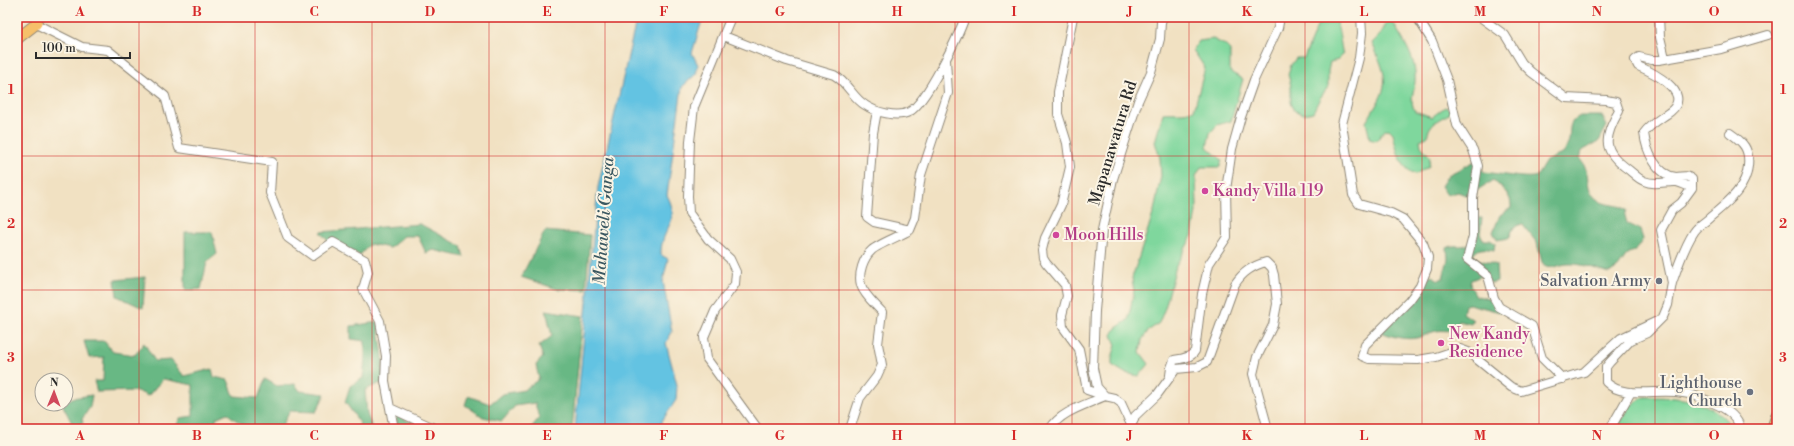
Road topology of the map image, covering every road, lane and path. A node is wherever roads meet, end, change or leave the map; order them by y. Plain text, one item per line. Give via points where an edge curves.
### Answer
1 (731, 17) edge
2 (966, 17) edge
3 (1073, 17) edge
4 (1163, 17) edge
5 (1280, 17) edge
6 (1361, 17) edge
7 (1417, 17) edge
8 (1480, 17) edge
9 (1659, 17) edge
10 (37, 20) edge
11 (1768, 35) dead end
12 (724, 36) junction
13 (17, 39) edge
14 (1665, 58) junction
15 (946, 60) junction
16 (877, 111) junction
17 (1730, 133) dead end
18 (1692, 188) junction
19 (910, 230) junction
20 (1672, 283) junction
21 (1658, 321) junction
22 (1170, 376) junction
23 (1563, 379) junction
24 (1631, 392) junction
25 (1105, 396) junction
26 (390, 408) junction
27 (1777, 414) edge
28 (1777, 422) edge
29 (1132, 428) edge
30 (394, 429) edge
31 (436, 429) edge
32 (758, 429) edge
33 (850, 429) edge
34 (1050, 429) edge
35 (1268, 429) edge
36 (1610, 429) edge
37 (1742, 429) edge
38 (1772, 429) edge

1 - 12 street
2 - 15 street
3 - 25 street via 1058,99 1058,114 1067,142 1070,167 1061,205 1042,250 1043,258 1065,285 1067,296 1062,327 1079,349 1087,390
4 - 25 street, Mapanawatura Rd via 1151,72 1138,101 1115,172 1102,230 1092,368 1097,388
5 - 22 street via 1278,28 1254,80 1232,149 1226,190 1227,237 1209,264 1202,294 1195,351 1189,356 1174,360
6 - 23 street via 1359,58 1342,124 1353,194 1359,204 1391,212 1403,219 1423,243 1428,257 1427,269 1420,286 1409,301 1365,345 1362,356 1369,359 1418,360 1460,349 1468,352 1511,387 1521,391
7 - 23 street via 1432,42 1447,80 1457,125 1473,150 1478,166 1472,198 1473,236 1467,259 1488,276 1499,307 1532,326 1542,358
8 - 18 street via 1505,35 1522,63 1531,72 1566,98 1616,102 1619,111 1607,142 1609,153 1621,165 1644,181 1661,184 1677,182
9 - 14 street
10 - 13 main road
10 - 26 street via 82,47 108,50 165,96 179,148 272,162 270,193 288,238 313,256 333,242 365,260 368,272 364,288 380,321
11 - 14 street via 1721,49
12 - 16 street via 787,61 834,75 840,78 864,105
12 - 32 street via 694,107 690,141 689,213 708,240 730,259 736,272 735,284 715,311 706,330 704,337 707,359
14 - 18 street via 1652,60 1639,57 1635,60 1638,66 1666,81 1677,97 1672,110 1647,128 1644,133 1645,141 1650,157 1660,169 1677,177 1689,177 1692,179
15 - 16 street via 910,112 901,114
15 - 19 street via 948,93 923,170 915,218
16 - 19 street via 867,216 874,222
17 - 20 street via 1742,142 1746,150 1749,160 1747,176 1732,197 1694,231
18 - 20 street via 1672,210 1662,230
19 - 33 street via 872,250 863,262 861,284 882,312 878,344 882,365 860,398
20 - 21 street via 1668,305 1663,318
21 - 23 street via 1620,338 1584,372
21 - 24 street via 1647,333 1624,346 1606,367 1608,385 1620,392
22 - 29 street via 1157,395 1135,416
22 - 35 street via 1176,369 1197,367 1207,362 1235,284 1252,266 1266,262 1274,275 1277,304 1273,325 1257,357 1253,374
24 - 36 street
24 - 37 street via 1684,392 1699,397 1725,408 1739,421
25 - 29 street via 1121,403
25 - 34 street via 1065,414 1054,422
26 - 30 street
26 - 31 street
27 - 38 main road
28 - 38 main road

